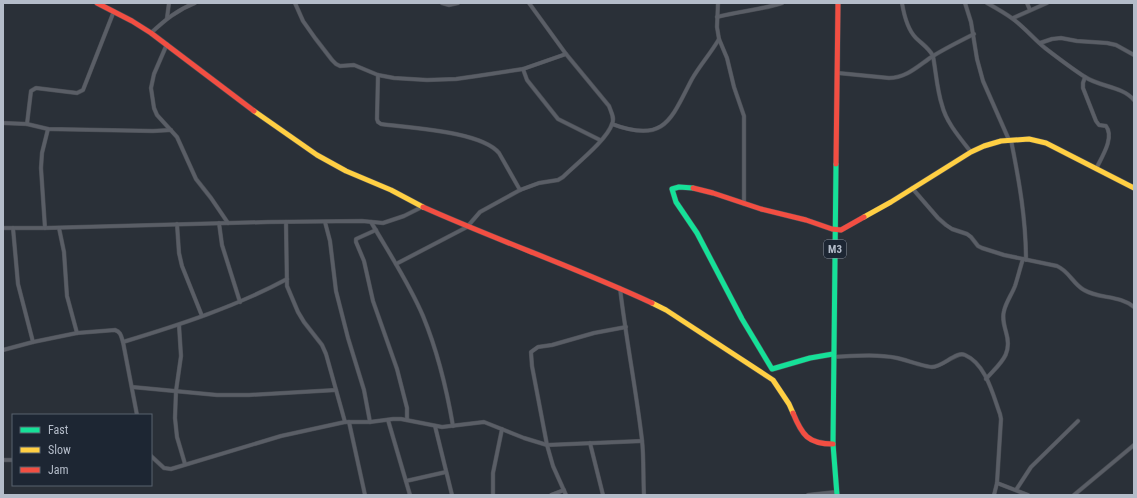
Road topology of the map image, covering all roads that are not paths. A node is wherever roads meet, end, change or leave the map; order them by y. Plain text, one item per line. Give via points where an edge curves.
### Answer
1 (97, 3) edge
2 (169, 3) edge
3 (195, 3) edge
4 (295, 3) edge
5 (442, 3) edge
6 (458, 3) edge
7 (529, 3) edge
8 (718, 3) edge
9 (782, 3) edge
10 (902, 3) edge
11 (965, 3) edge
12 (987, 3) edge
13 (1027, 3) edge
14 (1048, 3) edge
15 (837, 4) edge
16 (1030, 10) junction
17 (114, 11) junction
18 (717, 17) junction
19 (167, 18) junction
20 (1013, 18) junction
21 (151, 32) junction
22 (974, 34) junction
23 (719, 38) junction
24 (1040, 43) junction
25 (167, 44) junction
26 (566, 54) junction
27 (1134, 55) edge
28 (934, 56) junction
29 (523, 69) junction
30 (838, 73) junction
31 (378, 75) junction
32 (1085, 77) junction
33 (1134, 92) edge
34 (1129, 95) junction
35 (1134, 100) edge
36 (3, 123) edge
37 (28, 124) junction
38 (612, 124) junction
39 (48, 129) junction
40 (171, 130) junction
41 (600, 140) junction
42 (1010, 140) junction
43 (971, 152) junction
44 (1096, 169) junction
45 (912, 188) junction
46 (1134, 188) edge
47 (520, 190) junction
48 (744, 204) junction
49 (422, 207) junction
50 (286, 222) junction
51 (324, 222) junction
52 (371, 222) junction
53 (219, 223) junction
54 (228, 223) junction
55 (177, 224) junction
56 (467, 227) junction
57 (3, 228) edge
58 (13, 228) junction
59 (45, 228) junction
60 (59, 228) junction
61 (376, 230) junction
62 (835, 230) junction
63 (1025, 259) junction
64 (396, 264) junction
65 (287, 279) junction
66 (620, 288) junction
67 (240, 302) junction
68 (1134, 307) edge
69 (202, 316) junction
70 (179, 325) junction
71 (626, 327) junction
72 (77, 333) junction
73 (33, 342) junction
74 (123, 342) junction
75 (3, 350) edge
76 (833, 356) junction
77 (772, 369) junction
78 (763, 374) junction
79 (986, 379) junction
80 (132, 386) junction
81 (336, 390) junction
82 (176, 391) junction
83 (137, 414) edge
84 (388, 420) junction
85 (407, 420) junction
86 (1078, 421) dead end
87 (347, 422) junction
88 (370, 422) junction
89 (435, 426) junction
90 (453, 426) junction
91 (502, 429) junction
92 (642, 442) junction
93 (590, 443) junction
94 (833, 444) junction
95 (547, 445) junction
96 (1134, 445) edge
97 (152, 457) edge
98 (185, 464) junction
99 (446, 472) junction
100 (406, 481) junction
101 (996, 482) junction
102 (564, 490) junction
103 (1016, 490) junction
104 (1080, 490) junction
105 (836, 493) edge
106 (366, 495) edge
107 (410, 495) edge
108 (452, 495) edge
109 (493, 495) edge
110 (551, 495) edge
111 (566, 495) edge
112 (603, 495) edge
113 (644, 495) edge
114 (808, 495) edge
115 (994, 495) edge
116 (1028, 495) edge
117 (1074, 495) edge
118 (1084, 495) edge

1 - 17 street
2 - 19 street
3 - 19 street
4 - 31 street via 303,21 332,60 340,66 354,64
5 - 6 street
7 - 26 street
8 - 18 street
9 - 18 street
10 - 28 street via 903,14 914,37
11 - 22 street
12 - 20 street
13 - 16 street
14 - 16 street
15 - 30 street, M3
16 - 20 street
17 - 21 street
17 - 37 street via 84,90 77,93 33,89
18 - 23 street
19 - 21 street
20 - 24 street
21 - 25 street
22 - 28 street
22 - 42 street via 983,81
23 - 38 street via 702,62 668,122 649,131 625,129
23 - 48 street via 744,116
24 - 27 street via 1061,38 1107,43
24 - 32 street
25 - 40 street via 154,74 151,97 158,115
25 - 49 street via 264,119 317,155
26 - 29 street
26 - 38 street via 609,106 613,115
28 - 30 street via 914,70 896,78
28 - 43 street via 942,106 956,133
29 - 31 street via 456,79 427,80
29 - 41 street via 527,80 558,119
30 - 62 street, M3
31 - 47 street via 378,122 456,134 481,142 499,153
32 - 34 street
32 - 44 street via 1083,88 1096,121 1099,125 1106,126 1109,134 1105,151
33 - 34 street
34 - 35 street
36 - 37 street
37 - 39 street
38 - 41 street
39 - 40 street via 153,132
39 - 59 street via 41,168
40 - 54 street via 177,137 196,179
41 - 47 street via 563,177
42 - 43 street via 993,143
42 - 44 street via 1046,143
42 - 63 street via 1020,185 1026,242
43 - 45 street
44 - 46 street
45 - 62 street via 847,228
45 - 63 street via 938,218 952,229 967,234 982,248
47 - 56 street via 480,212
48 - 62 street
48 - 77 street via 724,196 682,187 672,189 674,199 689,220
49 - 52 street via 388,222
49 - 56 street
50 - 51 street
50 - 54 street
50 - 65 street
51 - 52 street
51 - 88 street via 330,241 336,291 364,390
52 - 61 street
53 - 54 street
53 - 55 street
53 - 67 street via 222,245
55 - 60 street
55 - 69 street via 182,266
56 - 64 street
56 - 66 street
57 - 58 street
58 - 59 street
58 - 73 street via 18,284
59 - 60 street
60 - 72 street via 64,252 67,296
61 - 64 street
61 - 85 street via 356,239 356,242 397,369 407,408
62 - 76 street, M3
63 - 68 street via 1064,269 1085,290
63 - 79 street via 1003,314 1008,352
64 - 90 street via 423,316 450,407
65 - 67 street
65 - 81 street via 289,292 298,312 326,354
66 - 71 street
66 - 78 street via 666,310
67 - 69 street
69 - 70 street
70 - 74 street
70 - 82 street via 181,356
71 - 92 street
71 - 95 street via 538,347 531,352
72 - 73 street
72 - 74 street via 115,330 120,333
73 - 75 street
74 - 80 street
76 - 77 street via 810,358
76 - 79 street via 879,356 934,367 962,354 976,362
76 - 94 street, M3
77 - 78 street
78 - 94 street via 773,380 789,404 804,435 821,444
79 - 101 street via 1001,419
80 - 82 street
80 - 83 street
81 - 82 street via 241,395
81 - 87 street
82 - 98 street via 177,437
84 - 85 street
84 - 88 street
84 - 100 street
85 - 89 street
86 - 103 street via 1032,467
87 - 88 street
87 - 98 street via 281,436
87 - 106 street
89 - 90 street
89 - 99 street
90 - 91 street via 484,422
91 - 95 street
91 - 109 street via 493,473
92 - 93 street
92 - 113 street
93 - 95 street
93 - 112 street
94 - 105 street, M3
95 - 102 street
96 - 104 street
97 - 98 street via 164,468 171,469
99 - 100 street
99 - 108 street
100 - 107 street
101 - 103 street
101 - 115 street
102 - 110 street
102 - 111 street
103 - 116 street
104 - 117 street
104 - 118 street
105 - 114 street

